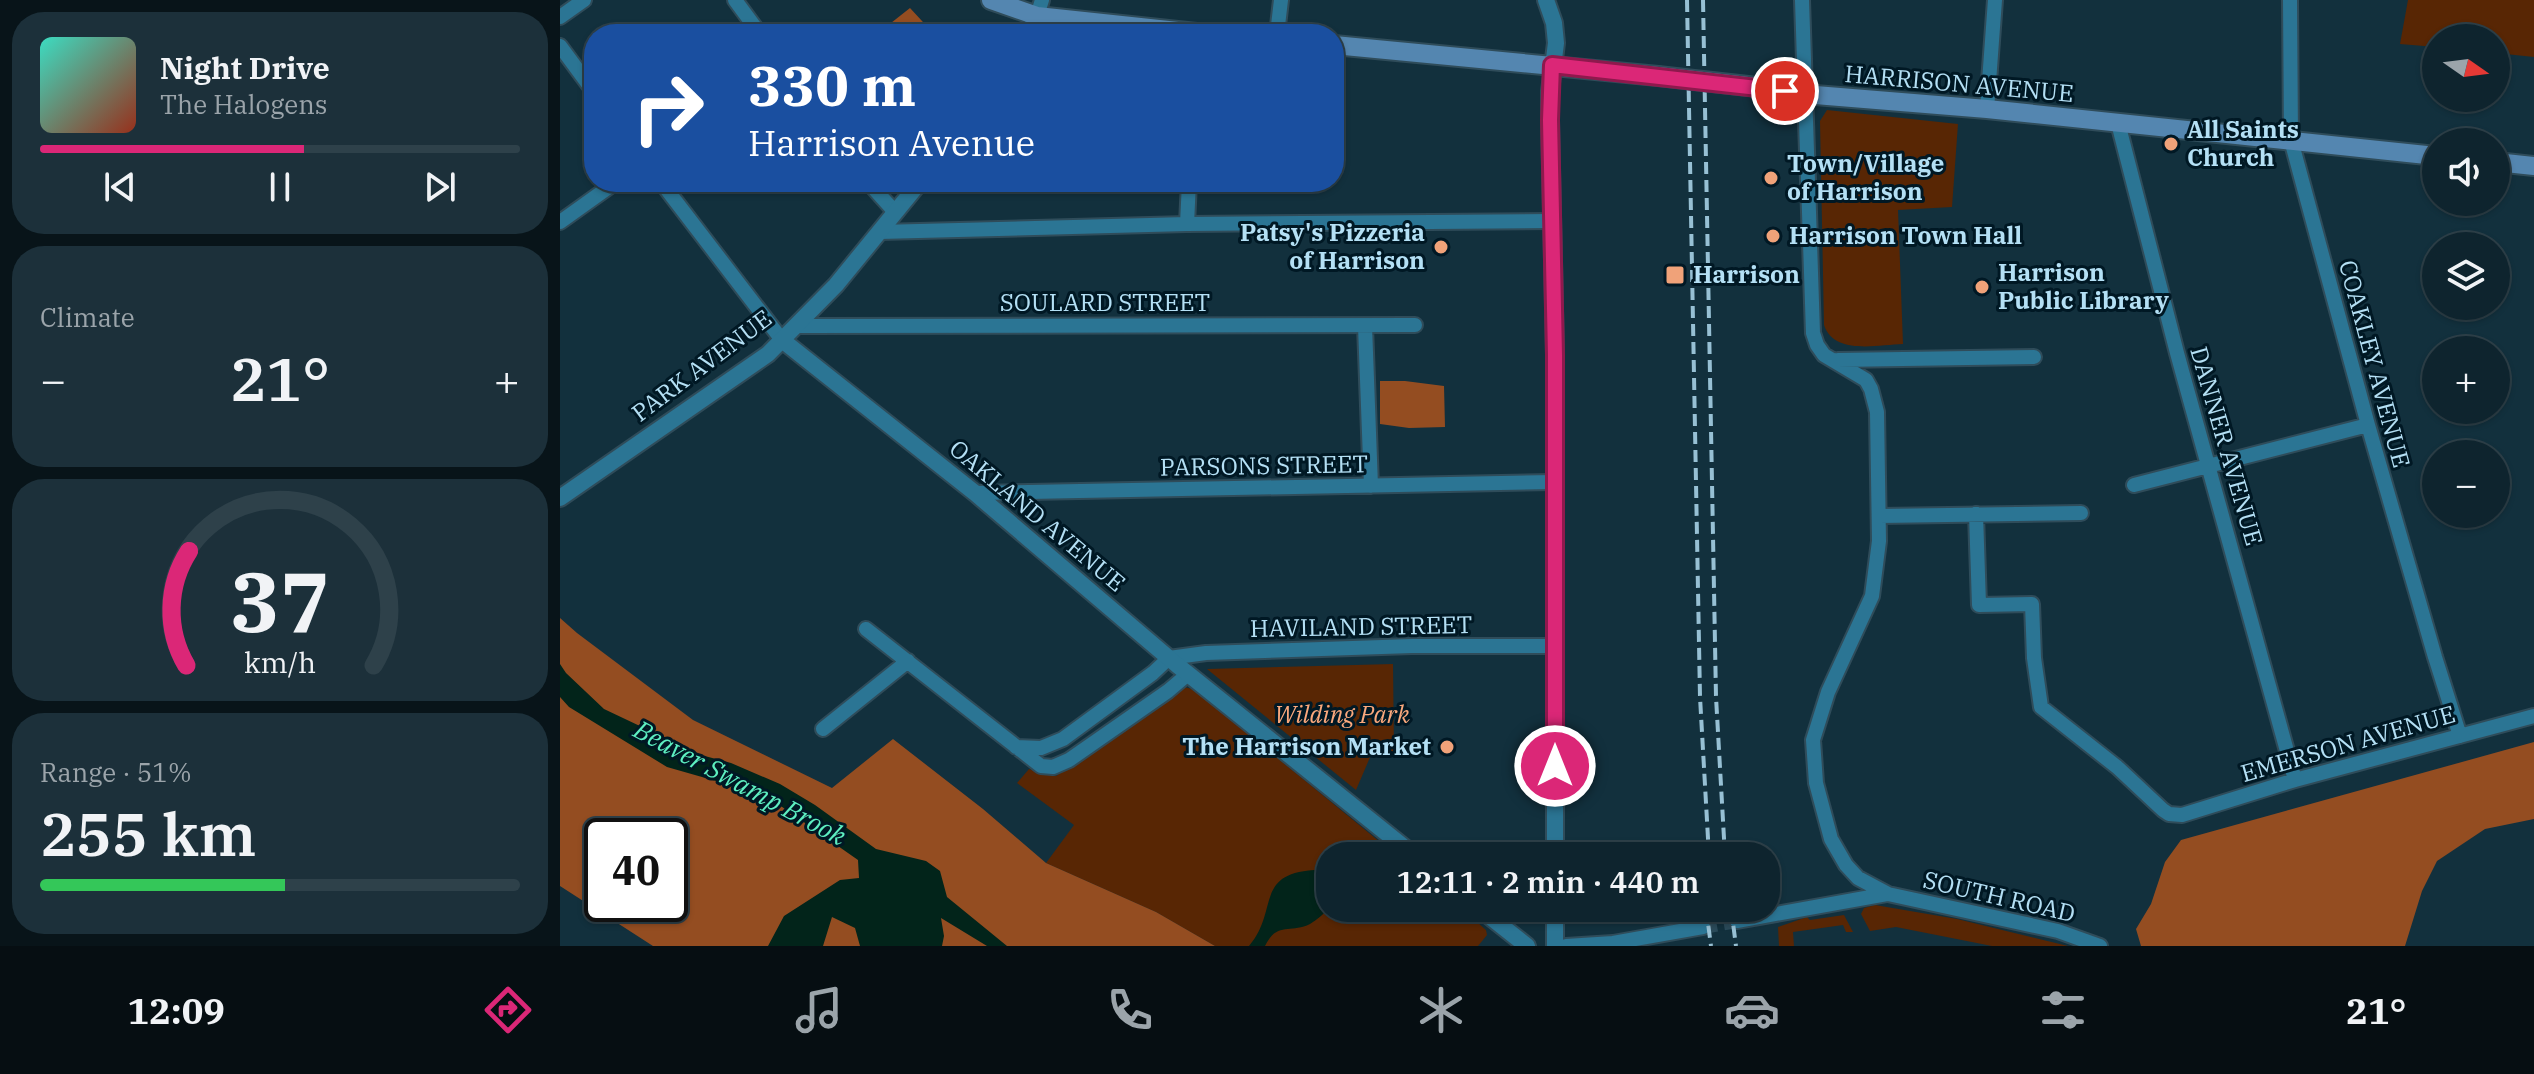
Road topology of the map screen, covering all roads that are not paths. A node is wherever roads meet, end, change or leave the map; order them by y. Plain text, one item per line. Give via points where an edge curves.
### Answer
1 (584, 0) edge
2 (735, 0) edge
3 (991, 0) edge
4 (1281, 0) edge
5 (1546, 0) edge
6 (1802, 0) edge
7 (1995, 0) edge
8 (2290, 0) edge
9 (1040, 8) edge
10 (560, 17) edge
11 (753, 24) edge
12 (1137, 24) edge
13 (1278, 24) edge
14 (560, 46) edge
15 (1344, 46) edge
16 (1552, 65) junction
17 (584, 78) edge
18 (1803, 94) junction
19 (1987, 109) junction
20 (2118, 123) junction
21 (2291, 140) junction
22 (2422, 154) edge
23 (2510, 163) edge
24 (2534, 166) edge
25 (602, 192) edge
26 (669, 192) edge
27 (877, 192) edge
28 (912, 192) edge
29 (1189, 192) edge
30 (895, 212) junction
31 (1551, 221) junction
32 (560, 222) edge
33 (1187, 224) junction
34 (879, 232) junction
35 (1415, 325) dead end
36 (795, 326) junction
37 (1365, 326) junction
38 (782, 340) junction
39 (2034, 357) dead end
40 (1833, 361) junction
41 (2368, 425) junction
42 (2209, 464) junction
43 (1553, 482) junction
44 (2134, 485) dead end
45 (1371, 486) junction
46 (975, 493) junction
47 (560, 498) edge
48 (2081, 513) dead end
49 (1976, 514) junction
50 (1879, 516) junction
51 (866, 629) dead end
52 (1554, 646) junction
53 (1169, 658) junction
54 (908, 661) junction
55 (1188, 674) junction
56 (2534, 716) edge
57 (823, 729) dead end
58 (2460, 736) junction
59 (1016, 747) junction
60 (2295, 780) junction
61 (1398, 842) edge
62 (1555, 842) edge
63 (1888, 894) junction
64 (1780, 913) edge
65 (1497, 922) edge
66 (1555, 922) edge
67 (1703, 927) tunnel mouth
68 (1527, 946) edge
69 (1555, 946) edge
70 (1566, 946) edge
71 (2100, 946) edge

1 - 10 street
2 - 11 street
3 - 9 main road
4 - 13 street
5 - 16 street via 1556,43
6 - 18 street
7 - 19 street
8 - 21 street, COAKLEY AVENUE
9 - 12 main road
14 - 17 street
15 - 16 main road, HARRISON AVENUE
16 - 18 main road, HARRISON AVENUE, bridge
16 - 31 street
18 - 19 main road, HARRISON AVENUE
18 - 40 street via 1811,319 1817,345
19 - 20 main road, HARRISON AVENUE
20 - 21 main road, HARRISON AVENUE
20 - 42 street, DANNER AVENUE
21 - 22 main road, HARRISON AVENUE
21 - 41 street, COAKLEY AVENUE
23 - 24 main road
25 - 32 street
26 - 38 street, OAKLAND AVENUE
27 - 30 street
28 - 30 street, PARK AVENUE
29 - 33 street
30 - 34 street, PARK AVENUE
31 - 33 street
31 - 43 street
33 - 34 street
34 - 36 street, PARK AVENUE
35 - 37 street, SOULARD STREET
36 - 37 street, SOULARD STREET
36 - 38 street, PARK AVENUE
37 - 45 street
38 - 46 street, OAKLAND AVENUE
38 - 47 street, PARK AVENUE
39 - 40 street
40 - 50 street via 1866,380 1875,400
41 - 42 street
41 - 58 street, COAKLEY AVENUE
42 - 44 street
42 - 60 street, DANNER AVENUE
43 - 45 street, PARSONS STREET
43 - 52 street
45 - 46 street, PARSONS STREET
46 - 53 street, OAKLAND AVENUE
48 - 49 street
49 - 50 street
49 - 60 street, EMERSON AVENUE via 1979,605 2032,604 2041,707 2163,810 2190,813
50 - 63 street via 1872,596 1828,692 1813,740 1816,783 1831,839 1858,878
51 - 54 street
52 - 53 street, HAVILAND STREET via 1412,646
52 - 62 street
53 - 55 street, OAKLAND AVENUE
53 - 59 street via 1063,739 1041,748
54 - 57 street
54 - 59 street
55 - 59 street via 1053,767 1041,766
55 - 61 street, OAKLAND AVENUE
56 - 58 street, EMERSON AVENUE
58 - 60 street, EMERSON AVENUE
63 - 64 street
63 - 71 street, SOUTH ROAD via 2058,931
65 - 68 street
66 - 69 street
67 - 70 street

